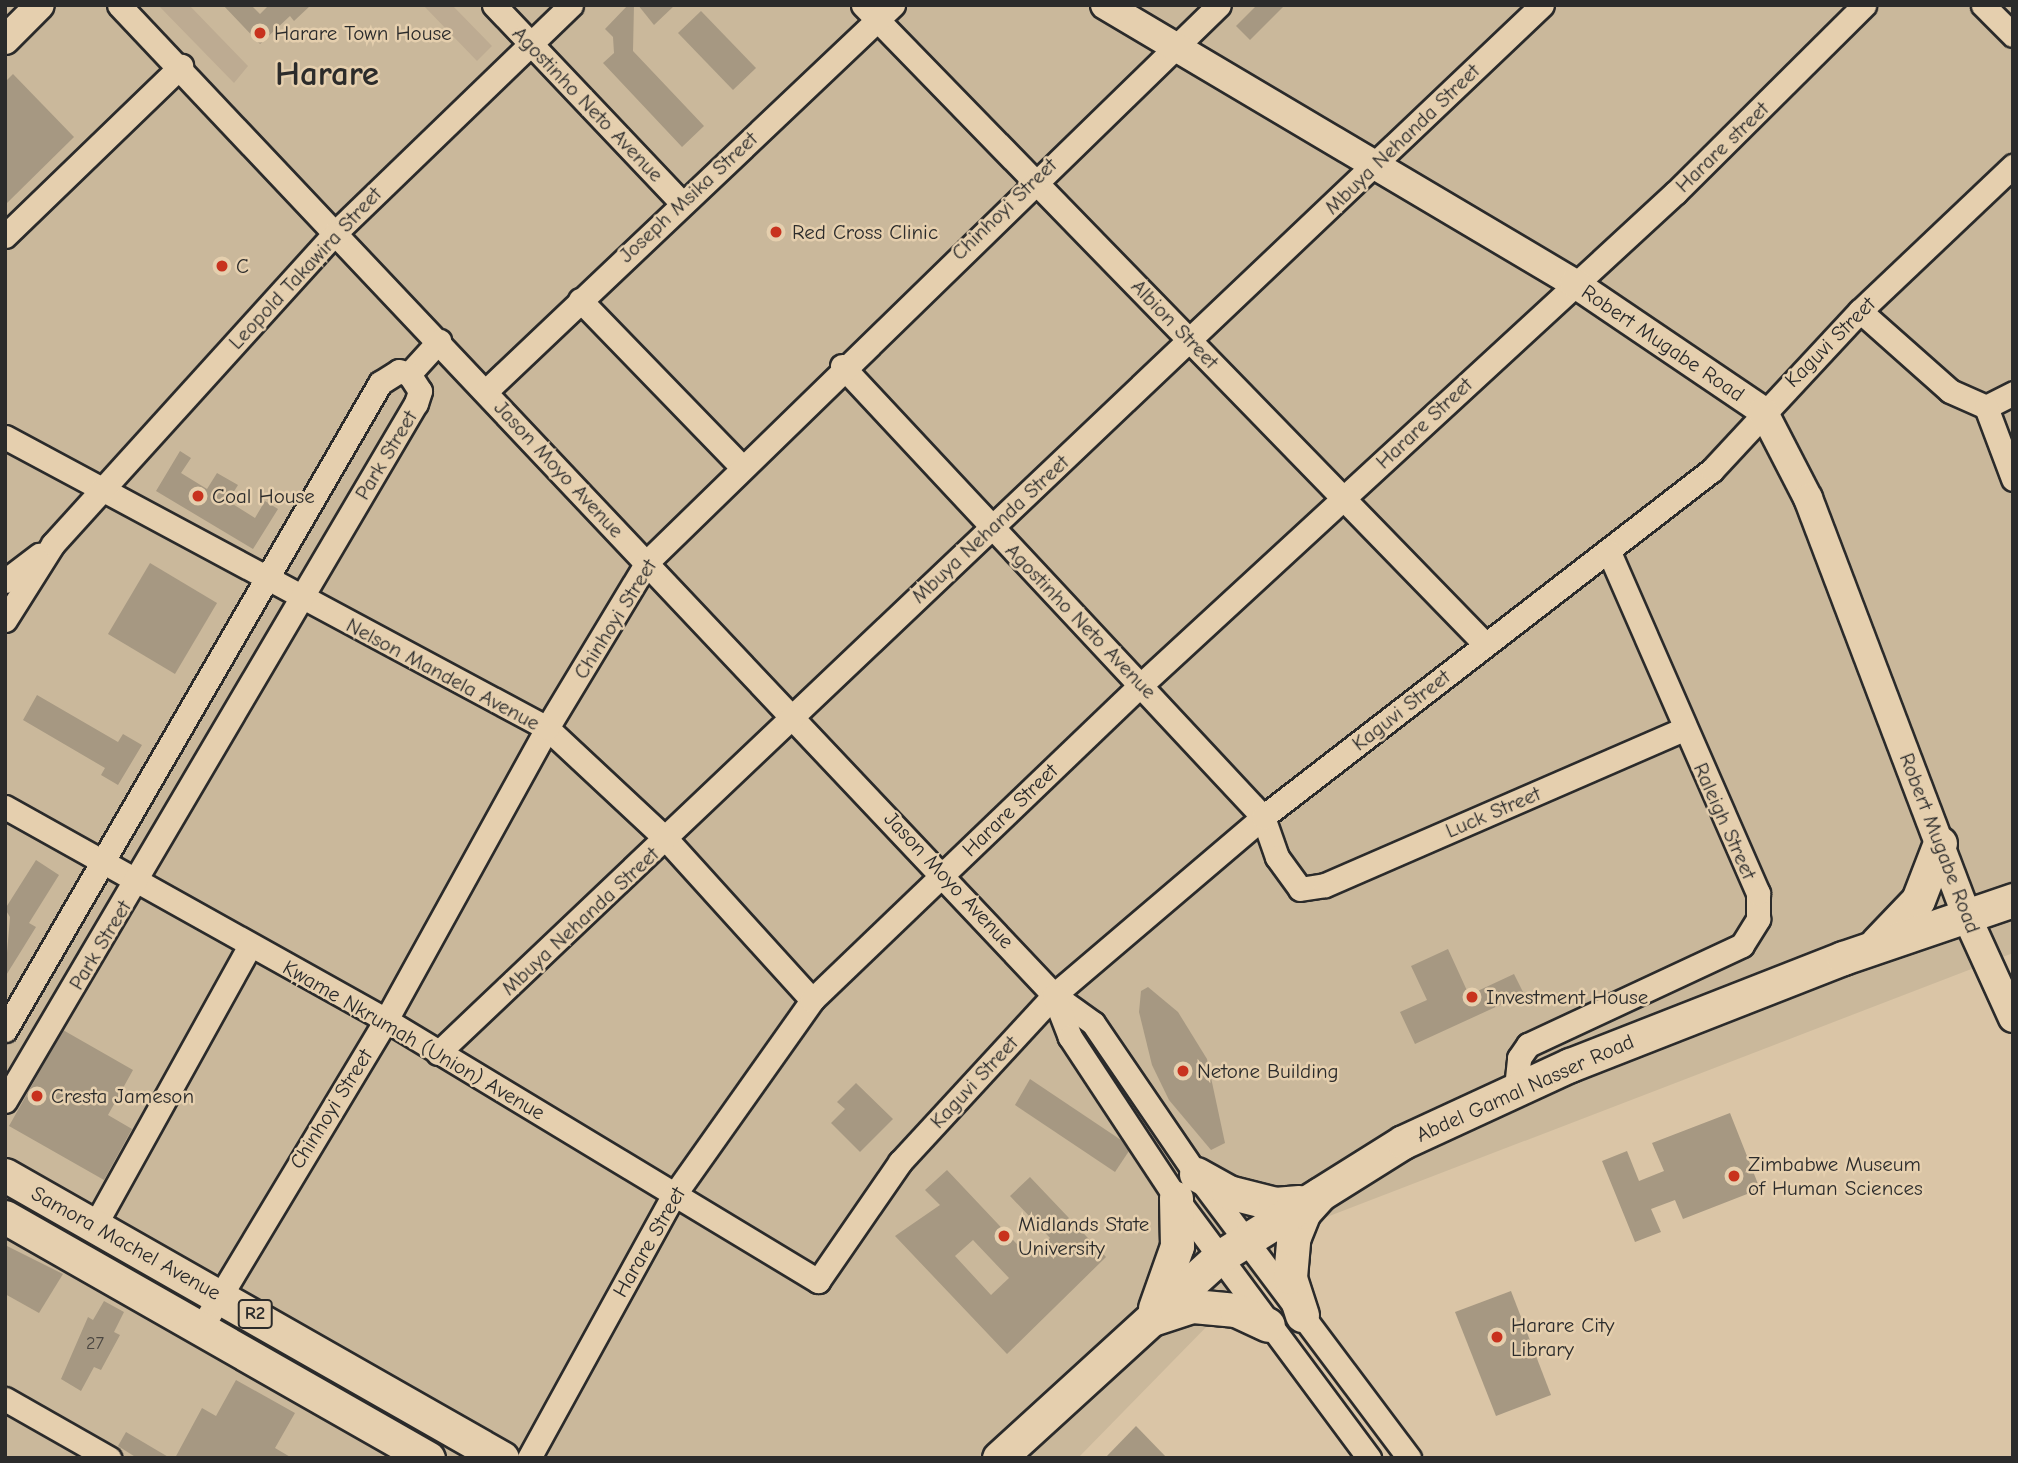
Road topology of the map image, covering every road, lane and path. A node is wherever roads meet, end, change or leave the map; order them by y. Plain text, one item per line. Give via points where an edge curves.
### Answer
1 (40, 5) edge
2 (120, 5) edge
3 (494, 5) edge
4 (571, 5) edge
5 (1105, 5) edge
6 (1219, 5) edge
7 (1542, 5) edge
8 (1864, 5) edge
9 (1983, 5) edge
10 (878, 10) edge
11 (2013, 35) edge
12 (5, 40) edge
13 (531, 44) junction
14 (1175, 48) junction
15 (181, 66) junction
16 (2013, 166) edge
17 (1374, 167) junction
18 (1035, 179) junction
19 (681, 202) junction
20 (337, 231) junction
21 (5, 236) edge
22 (1574, 283) junction
23 (580, 300) junction
24 (1860, 311) junction
25 (439, 341) junction
26 (1189, 341) junction
27 (842, 366) junction
28 (410, 374) junction
29 (485, 391) junction
30 (2013, 393) edge
31 (1986, 407) junction
32 (1762, 411) junction
33 (5, 437) edge
34 (742, 467) junction
35 (2013, 479) edge
36 (99, 491) junction
37 (1346, 496) junction
38 (991, 528) junction
39 (53, 544) junction
40 (1609, 552) junction
41 (646, 562) junction
42 (5, 581) edge
43 (268, 583) junction
44 (300, 600) junction
45 (5, 620) edge
46 (1485, 644) junction
47 (1142, 684) junction
48 (792, 716) junction
49 (547, 729) junction
50 (1684, 729) junction
51 (5, 807) edge
52 (1263, 817) junction
53 (667, 840) junction
54 (1940, 843) junction
55 (104, 865) junction
56 (943, 874) junction
57 (138, 883) junction
58 (1300, 889) joint
59 (2013, 900) edge
60 (1966, 915) junction
61 (250, 945) junction
62 (1873, 947) junction
63 (1054, 995) junction
64 (812, 1000) junction
65 (2013, 1018) edge
66 (386, 1020) junction
67 (5, 1030) edge
68 (438, 1053) junction
69 (1516, 1088) junction
70 (5, 1101) edge
71 (5, 1175) edge
72 (1186, 1186) junction
73 (1313, 1195) junction
74 (672, 1198) junction
75 (5, 1217) edge
76 (95, 1225) junction
77 (1245, 1238) junction
78 (1218, 1258) junction
79 (818, 1281) joint
80 (220, 1295) junction
81 (1302, 1315) junction
82 (1149, 1320) junction
83 (1269, 1325) junction
84 (201, 1328) junction
85 (5, 1399) edge
86 (110, 1458) edge
87 (428, 1458) edge
88 (502, 1458) edge
89 (529, 1458) edge
90 (999, 1458) edge
91 (1369, 1458) edge
92 (1409, 1458) edge

1 - 12 main road
2 - 15 street, Jason Moyo Avenue
3 - 13 street, Agostinho Neto Avenue
4 - 13 street, Leopold Takawira Street
5 - 14 main road, Robert Mugabe Road
6 - 14 street, Chinhoyi Street
7 - 17 street, Mbuya Nehanda Street
8 - 22 street, Harare street via 1676,192
9 - 11 street
10 - 18 street, Albion Street
10 - 19 street, Joseph Msika Street
13 - 19 street, Agostinho Neto Avenue
13 - 20 street, Leopold Takawira Street
14 - 17 main road, Robert Mugabe Road
14 - 18 street, Chinhoyi Street
15 - 20 street, Jason Moyo Avenue
15 - 21 street
16 - 24 street, Kaguvi Street
17 - 22 main road, Robert Mugabe Road
17 - 26 street, Mbuya Nehanda Street
18 - 26 street, Albion Street
18 - 27 street, Chinhoyi Street
19 - 23 street, Joseph Msika Street
20 - 25 street, Jason Moyo Avenue
20 - 36 street, Leopold Takawira Street
22 - 32 main road, Robert Mugabe Road
22 - 37 street, Harare Street
23 - 29 street, Joseph Msika Street
23 - 34 street
24 - 31 street via 1950,391
24 - 32 street, Kaguvi Street
25 - 28 street
25 - 29 street, Jason Moyo Avenue
26 - 37 street, Albion Street
26 - 38 street, Mbuya Nehanda Street
27 - 34 street, Chinhoyi Street
27 - 38 street, Agostinho Neto Avenue
28 - 43 street, Park Street via 399,371 380,383
28 - 44 street, Park Street via 420,391 416,403
29 - 41 street, Jason Moyo Avenue
30 - 31 street
31 - 35 street
32 - 40 street, Kaguvi Street via 1712,470
32 - 54 main road, Robert Mugabe Road via 1808,498
33 - 36 street, Nelson Mandela Avenue
34 - 41 street, Chinhoyi Street
36 - 39 street, Leopold Takawira Street
36 - 43 street, Nelson Mandela Avenue
37 - 46 street, Albion Street
37 - 47 street, Harare Street
38 - 47 street, Agostinho Neto Avenue
38 - 48 street, Mbuya Nehanda Street
39 - 42 street, Leopold Takawira Street
39 - 45 street, Leopold Takawira Street
40 - 46 street, Kaguvi Street
40 - 50 street, Raleigh Street
41 - 48 street, Jason Moyo Avenue
41 - 49 street, Chinhoyi Street
43 - 44 street, Nelson Mandela Avenue
43 - 55 street, Park Street
44 - 49 street, Nelson Mandela Avenue
44 - 57 street, Park Street
46 - 52 street, Kaguvi Street
47 - 52 street, Agostinho Neto Avenue
47 - 56 street, Harare Street
48 - 53 street, Mbuya Nehanda Street
48 - 56 street, Jason Moyo Avenue
49 - 53 street, Nelson Mandela Avenue
49 - 66 street, Chinhoyi Street
50 - 58 street, Luck Street via 1325,885
50 - 69 street, Raleigh Street via 1758,893 1752,935 1705,965 1528,1045 1519,1058
51 - 55 street, Kwame Nkrumah (Union) Avenue
52 - 58 street, Agostinho Neto Avenue via 1277,857
52 - 63 street, Kaguvi Street
53 - 64 street, Nelson Mandela Avenue
53 - 68 street, Mbuya Nehanda Street
54 - 60 main road, Robert Mugabe Road
54 - 62 highway via 1918,901
55 - 57 street, Kwame Nkrumah (Union) Avenue
55 - 67 street, Park Street
56 - 63 street, Jason Moyo Avenue
56 - 64 street, Harare Street
57 - 61 street, Kwame Nkrumah (Union) Avenue
57 - 70 street, Park Street
59 - 60 highway, Abdel Gamal Nasser Road
60 - 62 highway, Abdel Gamal Nasser Road
60 - 65 main road, Robert Mugabe Road
61 - 66 street, Kwame Nkrumah (Union) Avenue
61 - 76 street
62 - 69 highway, Abdel Gamal Nasser Road
63 - 72 street, Jason Moyo Avenue via 1070,1037
63 - 72 street, Jason Moyo Avenue via 1093,1023
63 - 79 street, Kaguvi Street via 901,1162
64 - 74 street, Harare Street
66 - 68 street, Kwame Nkrumah (Union) Avenue
66 - 80 street, Chinhoyi Street
68 - 74 street, Kwame Nkrumah (Union) Avenue
69 - 73 highway, Abdel Gamal Nasser Road
71 - 76 highway, Samora Machel Avenue / R2
72 - 73 highway via 1275,1204
72 - 77 street, Jason Moyo Avenue
72 - 78 street, Jason Moyo Avenue
72 - 82 highway via 1177,1246
73 - 77 highway, Abdel Gamal Nasser Road
73 - 81 highway via 1293,1240 1290,1277
74 - 79 street, Kwame Nkrumah (Union) Avenue
74 - 89 street, Harare Street
75 - 84 highway, Samora Machel Avenue / R2
76 - 80 highway, Samora Machel Avenue / R2
77 - 78 highway, Abdel Gamal Nasser Road
77 - 81 street, Jason Moyo Avenue
78 - 82 highway, Abdel Gamal Nasser Road
78 - 83 street, Jason Moyo Avenue
80 - 84 street, Chinhoyi Street
80 - 88 highway, Samora Machel Avenue / R2
81 - 92 street, Jason Moyo Avenue
82 - 83 highway via 1193,1306 1236,1310
82 - 90 highway, Abdel Gamal Nasser Road
83 - 91 street, Jason Moyo Avenue
84 - 87 highway, Samora Machel Avenue / R2
85 - 86 street

